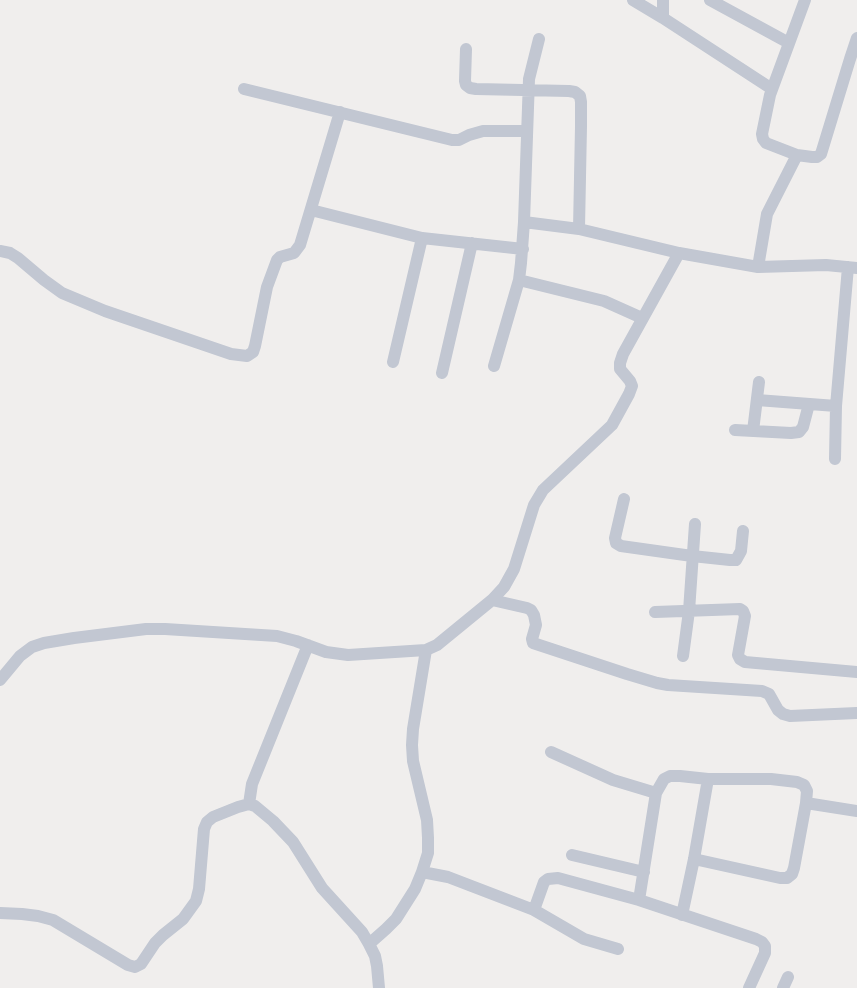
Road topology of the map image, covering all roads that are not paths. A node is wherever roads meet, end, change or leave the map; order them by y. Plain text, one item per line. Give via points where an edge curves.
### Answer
1 (633, 0) edge
2 (663, 0) edge
3 (710, 0) edge
4 (805, 0) edge
5 (663, 18) junction
6 (857, 38) edge
7 (539, 39) dead end
8 (789, 44) junction
9 (466, 49) dead end
10 (244, 89) dead end
11 (772, 89) junction
12 (528, 91) junction
13 (340, 112) junction
14 (527, 131) junction
15 (797, 155) junction
16 (311, 210) junction
17 (524, 222) junction
18 (579, 228) junction
19 (422, 238) junction
20 (472, 243) junction
21 (522, 249) junction
22 (0, 251) edge
23 (679, 253) junction
24 (758, 267) junction
25 (853, 268) edge
26 (519, 280) junction
27 (642, 318) junction
28 (393, 362) dead end
29 (494, 366) dead end
30 (442, 373) dead end
31 (760, 382) dead end
32 (757, 400) junction
33 (809, 404) junction
34 (836, 406) junction
35 (735, 430) dead end
36 (753, 430) junction
37 (835, 458) dead end
38 (624, 499) dead end
39 (695, 524) dead end
40 (743, 531) dead end
41 (692, 556) junction
42 (492, 600) junction
43 (689, 611) junction
44 (656, 612) dead end
45 (308, 645) junction
46 (426, 650) junction
47 (682, 656) dead end
48 (857, 672) edge
49 (0, 680) edge
50 (857, 713) edge
51 (551, 752) dead end
52 (708, 779) junction
53 (656, 792) junction
54 (806, 803) junction
55 (250, 804) junction
56 (857, 811) edge
57 (572, 855) dead end
58 (694, 859) junction
59 (422, 872) junction
60 (644, 872) junction
61 (639, 900) junction
62 (534, 910) junction
63 (0, 913) edge
64 (682, 915) junction
65 (369, 944) junction
66 (618, 949) dead end
67 (379, 988) edge
68 (749, 988) edge

1 - 5 street
2 - 5 street
3 - 8 street
4 - 8 street
5 - 11 street
6 - 15 street via 821,154 816,157
7 - 12 street
8 - 11 street
9 - 12 street via 465,81 470,88
10 - 13 street
11 - 15 street via 763,139 766,144
12 - 14 street
12 - 18 street via 569,91 580,96 582,126
13 - 14 street via 452,140 459,140 483,130
13 - 16 street
14 - 17 street
15 - 24 street via 767,214
16 - 19 street
16 - 22 street via 298,249 294,253 280,257 273,269 255,346 253,352 247,356 230,354 105,311 62,293 18,258
17 - 18 street
17 - 21 street
18 - 23 street
19 - 20 street
19 - 28 street
20 - 21 street
20 - 30 street
21 - 26 street
23 - 24 street
23 - 27 street
24 - 25 street via 826,265
25 - 34 street
26 - 27 street via 604,301
26 - 29 street
27 - 42 street via 620,363 620,369 632,386 630,394 612,425 543,490 534,505 514,569 504,587
31 - 32 street
32 - 33 street
32 - 36 street
33 - 34 street
33 - 36 street via 803,427 799,432
34 - 37 street
35 - 36 street
38 - 41 street via 616,543 627,548
39 - 41 street
40 - 41 street via 741,551 736,560
41 - 43 street
42 - 46 street via 437,645
42 - 50 street via 531,610 536,625 532,639 534,643 657,684 762,691 769,694 778,710 790,716
43 - 44 street
43 - 47 street
43 - 48 street via 743,611 745,616 738,656 745,662
45 - 46 street via 326,652 348,655
45 - 49 street via 278,636 146,629 74,638 32,647 20,656
45 - 55 street via 252,784
46 - 59 street via 412,745 413,761 427,820 428,853
51 - 53 street via 613,780
52 - 53 street via 670,776 664,779
52 - 54 street via 771,779 797,782 804,785 807,791
52 - 58 street
53 - 60 street
54 - 56 street
54 - 58 street via 794,868 787,878
55 - 63 street via 213,817 207,822 204,829 196,901 183,919 155,943 141,964 135,967 53,920 38,916
55 - 65 street via 273,821 293,842 315,878 362,932
57 - 60 street
58 - 64 street
59 - 62 street via 448,877
59 - 65 street via 396,919
60 - 61 street
61 - 62 street via 553,878 544,882
61 - 64 street
62 - 66 street via 584,939
64 - 68 street via 762,942 765,953
65 - 67 street via 375,956

